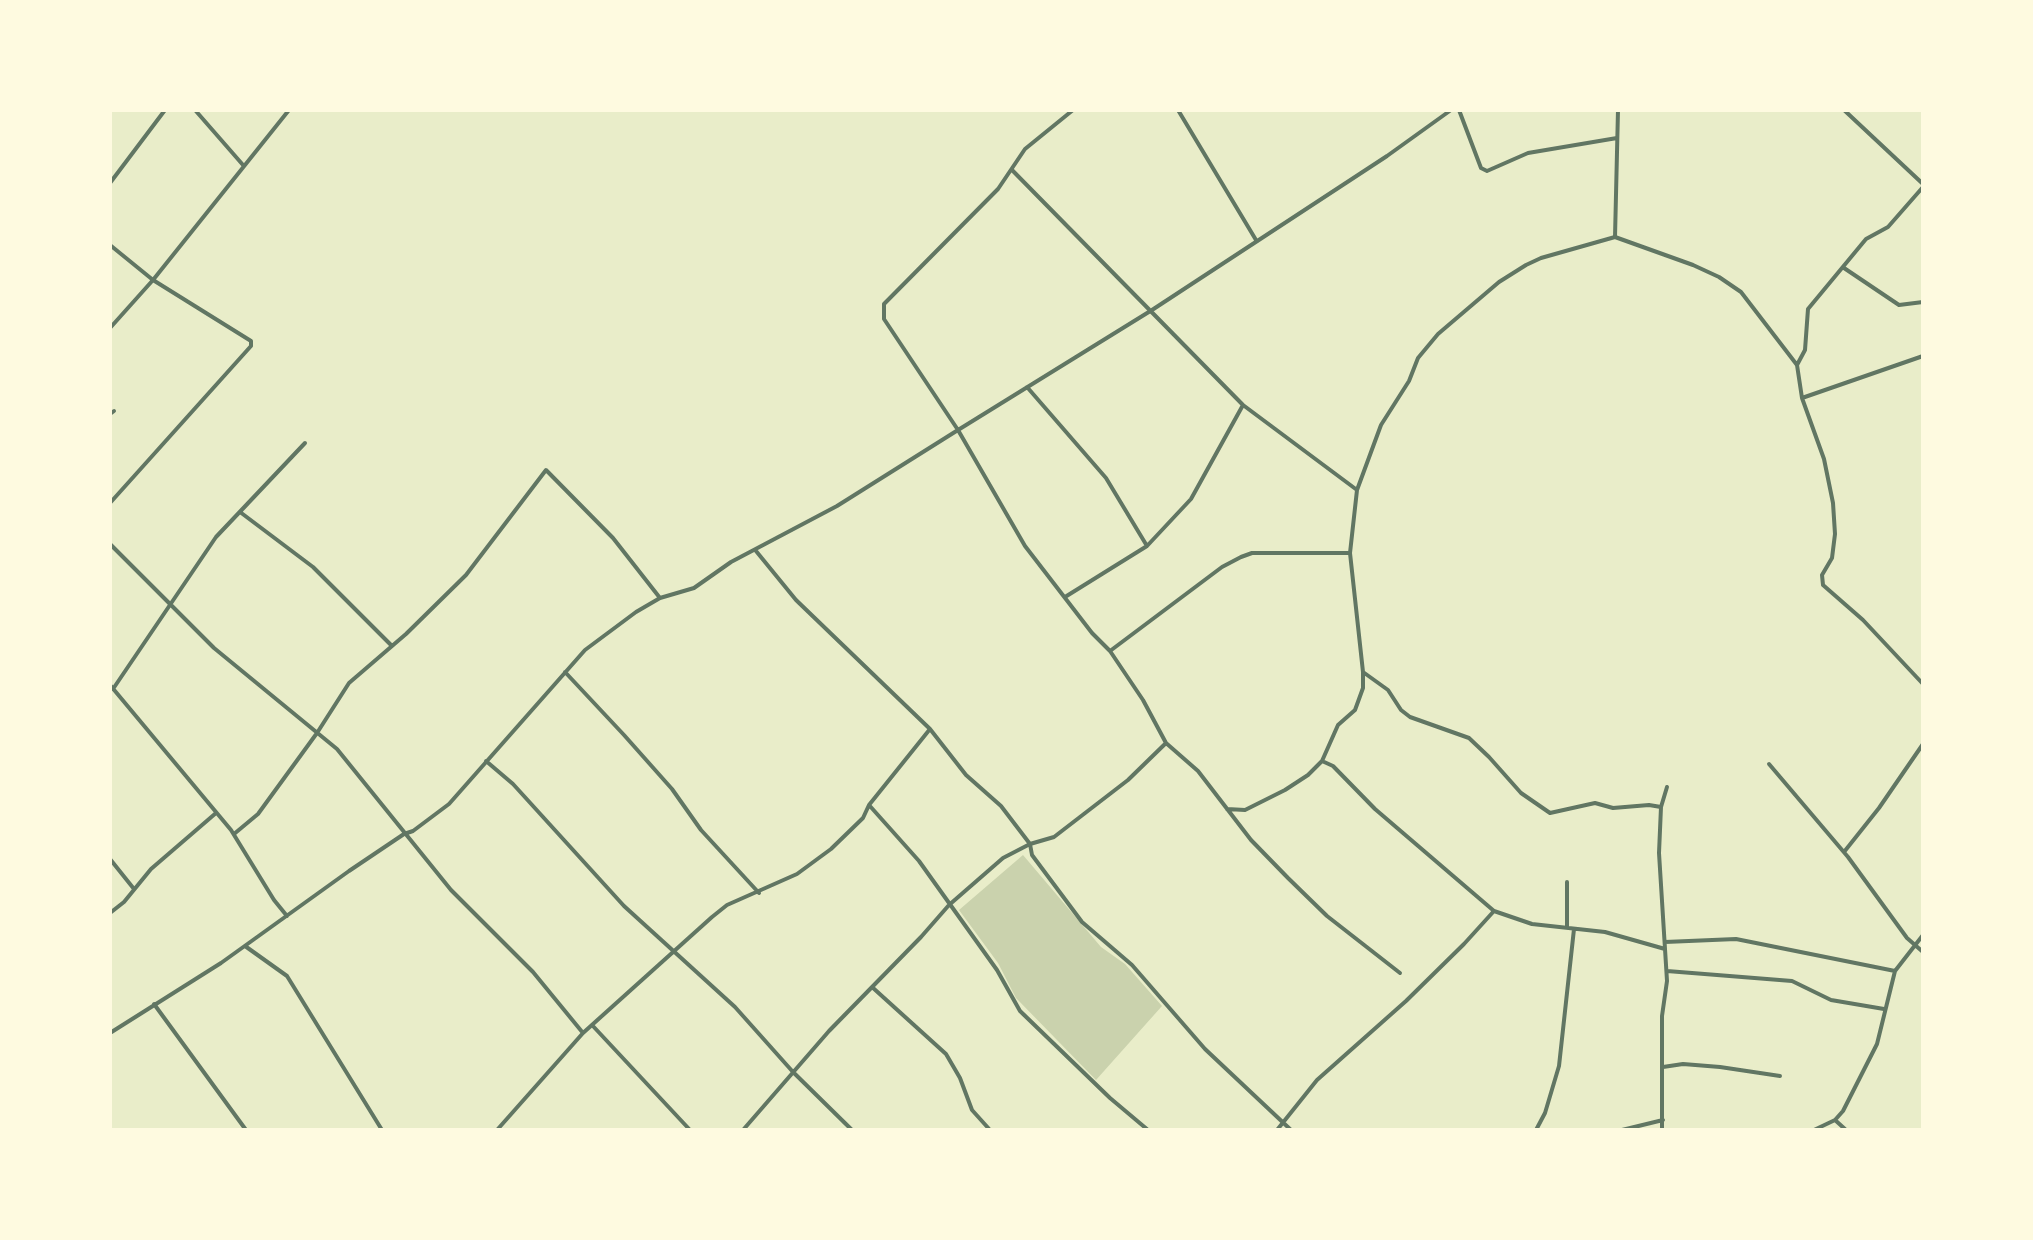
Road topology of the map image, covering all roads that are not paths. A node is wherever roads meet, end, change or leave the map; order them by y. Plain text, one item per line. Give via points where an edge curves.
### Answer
1 (165, 110) edge
2 (195, 110) edge
3 (289, 110) edge
4 (1073, 110) edge
5 (1178, 110) edge
6 (1451, 110) edge
7 (1459, 110) edge
8 (1618, 110) edge
9 (1844, 110) edge
10 (1617, 138) junction
11 (244, 165) junction
12 (1012, 170) junction
13 (110, 183) edge
14 (1923, 186) edge
15 (1615, 237) junction
16 (1256, 240) junction
17 (110, 245) edge
18 (1844, 268) junction
19 (153, 280) junction
20 (1923, 302) edge
21 (1152, 310) junction
22 (110, 328) edge
23 (1923, 356) edge
24 (1797, 365) junction
25 (1027, 387) junction
26 (1802, 398) junction
27 (1243, 405) junction
28 (958, 430) junction
29 (305, 443) dead end
30 (1357, 490) junction
31 (110, 503) edge
32 (240, 512) junction
33 (110, 544) edge
34 (1147, 546) junction
35 (755, 550) junction
36 (1350, 553) junction
37 (1065, 597) junction
38 (660, 598) junction
39 (171, 606) junction
40 (392, 645) junction
41 (1110, 651) junction
42 (565, 672) junction
43 (1363, 672) junction
44 (1923, 684) edge
45 (112, 687) edge
46 (930, 729) junction
47 (317, 733) junction
48 (1166, 743) junction
49 (1923, 744) edge
50 (486, 761) junction
51 (1322, 761) junction
52 (1769, 764) dead end
53 (1667, 787) dead end
54 (869, 805) junction
55 (1661, 807) junction
56 (1227, 809) junction
57 (216, 813) junction
58 (234, 834) junction
59 (404, 834) junction
60 (1030, 844) junction
61 (1844, 852) junction
62 (110, 859) edge
63 (1567, 882) dead end
64 (134, 889) junction
65 (759, 893) junction
66 (949, 905) junction
67 (1494, 911) junction
68 (110, 913) edge
69 (287, 916) junction
70 (1567, 929) junction
71 (1574, 929) junction
72 (1923, 935) edge
73 (1665, 942) junction
74 (1914, 944) junction
75 (245, 946) junction
76 (1665, 949) junction
77 (1923, 952) edge
78 (674, 953) junction
79 (1667, 971) junction
80 (1895, 971) junction
81 (1400, 973) dead end
82 (872, 987) junction
83 (154, 1004) junction
84 (1884, 1009) junction
85 (592, 1025) junction
86 (110, 1033) edge
87 (583, 1033) junction
88 (1663, 1067) junction
89 (793, 1072) junction
90 (1780, 1076) dead end
91 (1663, 1120) junction
92 (1835, 1120) junction
93 (1284, 1123) junction
94 (246, 1130) edge
95 (382, 1130) edge
96 (497, 1130) edge
97 (690, 1130) edge
98 (743, 1130) edge
99 (852, 1130) edge
100 (990, 1130) edge
101 (1148, 1130) edge
102 (1277, 1130) edge
103 (1291, 1130) edge
104 (1536, 1130) edge
105 (1622, 1130) edge
106 (1662, 1130) edge
107 (1814, 1130) edge
108 (1846, 1130) edge

1 - 13 street
2 - 11 street
3 - 11 street
4 - 12 street via 1025,149
5 - 16 street
6 - 16 street
7 - 10 street via 1481,168 1487,171 1528,153
8 - 10 street
9 - 14 street
10 - 15 street
11 - 19 street
12 - 21 street
12 - 28 street via 884,304 884,319
14 - 18 street via 1888,227 1866,239
15 - 24 street via 1693,265 1741,292
15 - 30 street via 1526,265 1445,327 1418,358 1387,413
16 - 21 street
17 - 19 street
18 - 20 street via 1899,305
18 - 24 street via 1808,309 1805,350
19 - 22 street
19 - 31 street via 246,336 251,346
21 - 25 street
21 - 27 street
23 - 26 street
24 - 26 street
25 - 28 street
25 - 34 street via 1106,478
26 - 44 street via 1833,503 1834,545 1823,585
27 - 30 street
27 - 34 street via 1191,499
28 - 35 street
28 - 37 street via 1025,546
29 - 32 street
30 - 36 street
32 - 39 street via 216,537
32 - 40 street via 313,567
33 - 39 street
34 - 37 street
35 - 38 street via 694,588
35 - 46 street via 796,600
36 - 41 street via 1241,557
36 - 43 street
37 - 41 street
38 - 40 street via 613,538 546,470 466,575
38 - 42 street via 585,650
39 - 45 street
39 - 47 street
40 - 47 street via 349,683
41 - 48 street
42 - 50 street
42 - 65 street
43 - 51 street via 1361,698 1338,725
43 - 55 street via 1388,690 1410,717 1469,738 1521,793 1550,813 1595,803
45 - 57 street
46 - 54 street
46 - 60 street
47 - 58 street via 258,814
47 - 59 street via 337,749
48 - 56 street via 1198,771
48 - 60 street via 1054,837
49 - 61 street
50 - 59 street via 449,804
50 - 78 street
51 - 56 street via 1285,790 1245,810
51 - 67 street
52 - 61 street
53 - 55 street
54 - 65 street via 831,849
54 - 66 street via 919,861
55 - 73 street
56 - 81 street via 1327,916
57 - 58 street
57 - 64 street
58 - 69 street
59 - 69 street
59 - 87 street
60 - 66 street via 1003,858
60 - 93 street via 1032,855 1082,922 1132,965 1205,1049
61 - 74 street
62 - 64 street
63 - 70 street
64 - 68 street
65 - 78 street via 727,905
66 - 82 street
66 - 101 street via 1020,1011
67 - 70 street
67 - 93 street via 1406,1001 1317,1080
69 - 75 street
70 - 71 street
71 - 76 street via 1623,935
71 - 104 street via 1559,1066
72 - 74 street
73 - 76 street
73 - 80 street via 1736,939
74 - 77 street
74 - 80 street
75 - 83 street
75 - 95 street via 292,982
76 - 79 street
78 - 85 street
78 - 89 street via 735,1007
79 - 84 street via 1792,981 1831,1000
79 - 88 street
80 - 84 street
82 - 89 street
82 - 100 street via 946,1054 972,1110
83 - 86 street
83 - 94 street
84 - 92 street via 1877,1044
85 - 87 street
85 - 97 street
87 - 96 street
88 - 90 street via 1695,1065
88 - 91 street
89 - 98 street
89 - 99 street
91 - 105 street
91 - 106 street
92 - 107 street
92 - 108 street
93 - 102 street
93 - 103 street

